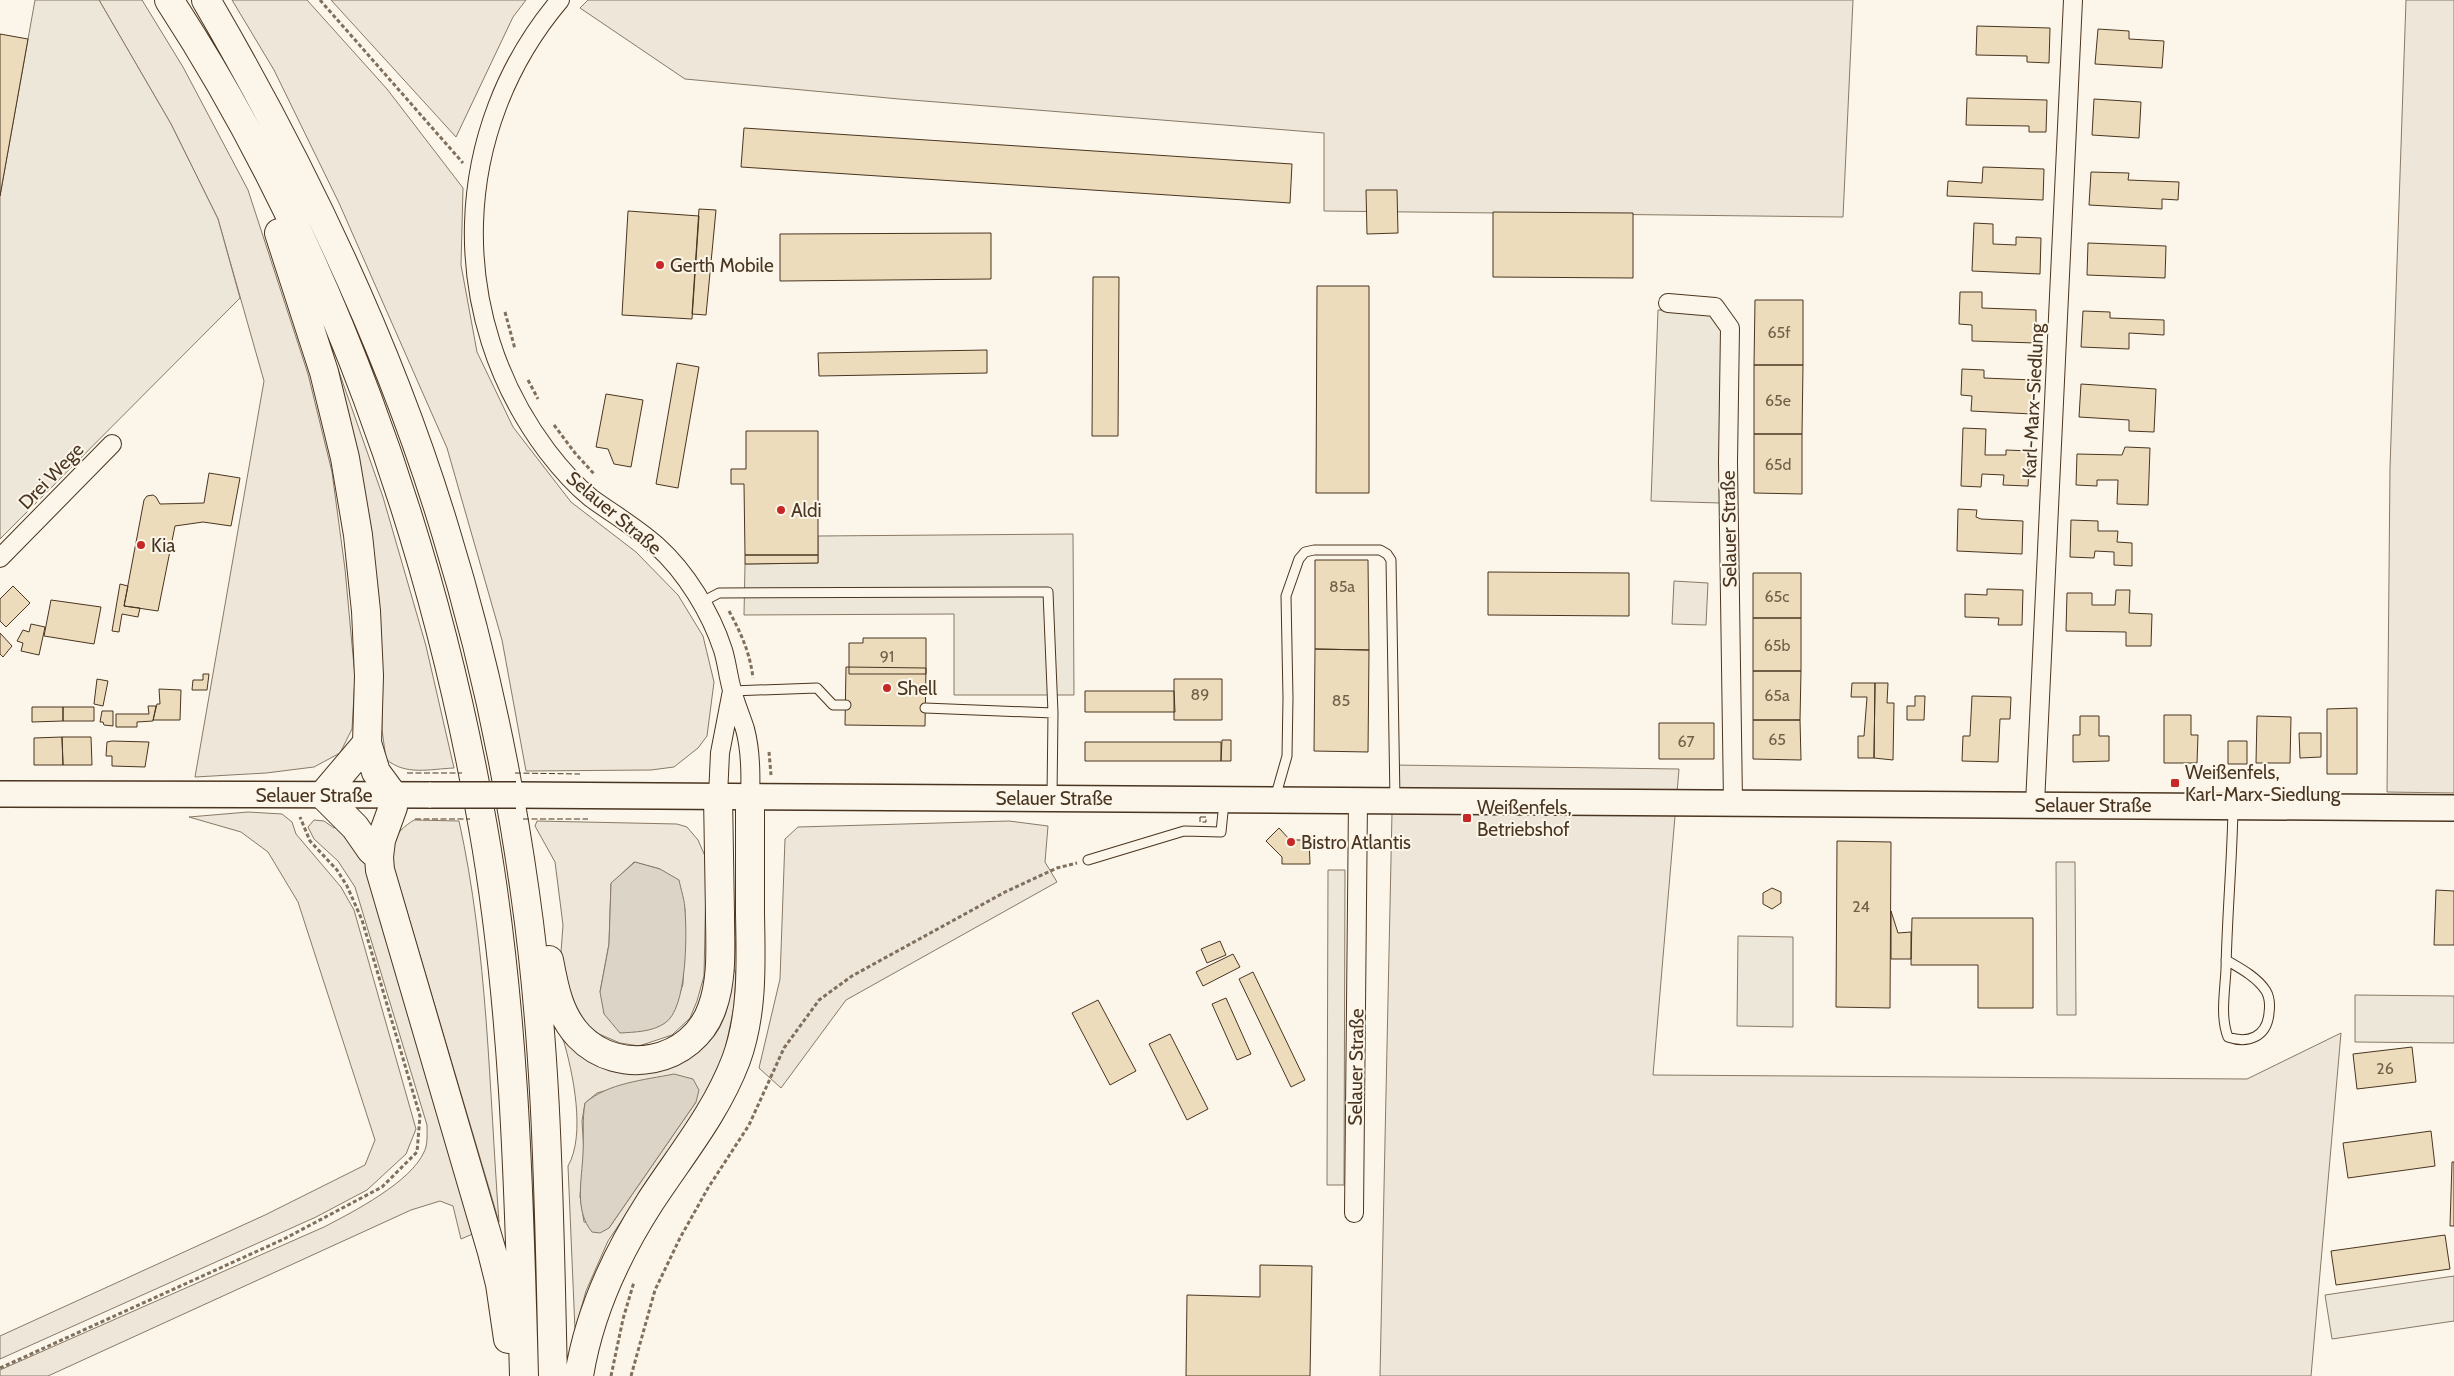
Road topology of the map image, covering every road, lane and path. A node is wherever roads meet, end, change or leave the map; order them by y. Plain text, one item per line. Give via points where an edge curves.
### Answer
1 (169, 0) edge
2 (206, 0) edge
3 (320, 0) edge
4 (560, 0) edge
5 (2073, 0) edge
6 (256, 144) junction
7 (476, 178) junction
8 (1668, 303) dead end
9 (504, 310) dead end
10 (516, 351) dead end
11 (526, 376) dead end
12 (542, 406) dead end
13 (552, 422) dead end
14 (112, 444) dead end
15 (601, 481) dead end
16 (0, 558) edge
17 (719, 593) junction
18 (700, 603) junction
19 (755, 688) junction
20 (732, 690) junction
21 (846, 705) dead end
22 (926, 708) dead end
23 (1053, 713) junction
24 (367, 743) junction
25 (768, 748) dead end
26 (0, 794) edge
27 (323, 795) junction
28 (393, 796) junction
29 (718, 796) junction
30 (761, 797) junction
31 (1052, 798) junction
32 (1224, 799) junction
33 (1275, 799) junction
34 (1358, 800) junction
35 (1395, 800) junction
36 (1733, 802) junction
37 (2036, 804) junction
38 (2233, 806) junction
39 (2454, 808) edge
40 (297, 809) dead end
41 (378, 857) junction
42 (1088, 860) joint
43 (525, 891) junction
44 (2226, 960) junction
45 (1354, 1213) dead end
46 (0, 1368) edge
47 (513, 1376) edge
48 (524, 1376) edge
49 (553, 1376) edge
50 (578, 1376) edge
51 (631, 1376) edge

1 - 6 highway
2 - 43 highway via 315,202 372,329 411,430 446,531 471,623 493,716
3 - 7 path
4 - 7 street, Selauer Straße via 521,53 497,108
5 - 37 street, Karl-Marx-Siedlung
6 - 24 highway via 255,177 304,305 348,474 366,611 370,709
6 - 48 highway via 344,339 382,440 441,630 463,722 484,830 508,1027 520,1226
7 - 18 street, Selauer Straße via 473,217 478,287 493,347 529,426 563,471 589,496 658,547 685,578
8 - 36 street, Selauer Straße via 1715,307 1730,328 1728,462
9 - 10 path
11 - 12 path
13 - 15 path
14 - 16 street, Drei Wege
17 - 18 lane
17 - 19 path via 742,635
17 - 23 lane via 1048,592
18 - 20 street, Selauer Straße via 722,648
19 - 20 lane
19 - 21 lane via 817,688 833,705
20 - 29 street, Selauer Straße via 720,753
20 - 30 street, Selauer Straße
22 - 23 lane
23 - 31 lane
24 - 27 highway
24 - 28 highway via 376,772
25 - 30 path via 771,757
26 - 27 main road, Selauer Straße
27 - 28 main road, Selauer Straße
27 - 41 highway via 355,827
28 - 29 main road, Selauer Straße, bridge
28 - 41 highway via 393,807 380,840
29 - 30 main road, Selauer Straße
29 - 43 highway via 720,955 716,996 702,1027 676,1051 650,1060 619,1059 591,1046 579,1036 562,1010 555,991 542,918
30 - 31 main road, Selauer Straße
30 - 50 highway via 748,1011 736,1060 715,1105 614,1264 594,1314
31 - 32 main road, Selauer Straße
32 - 33 main road, Selauer Straße
32 - 42 lane via 1221,832 1184,831
33 - 34 main road, Selauer Straße
33 - 35 lane via 1287,756 1286,596 1298,559 1305,552 1314,550 1380,550 1391,560
34 - 35 main road, Selauer Straße
34 - 45 street, Selauer Straße
35 - 36 main road, Selauer Straße
36 - 37 main road, Selauer Straße
37 - 38 main road, Selauer Straße
38 - 39 main road, Selauer Straße
38 - 44 lane
40 - 46 path via 310,841 348,886 362,920 420,1116 418,1152 382,1187 284,1239
41 - 47 highway via 492,1252
42 - 51 path via 1057,868 1005,892 852,976 819,1000 784,1048 749,1125 680,1238 655,1290
43 - 49 highway via 540,1021 548,1151
44 - 44 lane via 2224,1026 2228,1037 2239,1041 2252,1039 2264,1032 2268,1021 2270,1003 2267,993 2251,976

